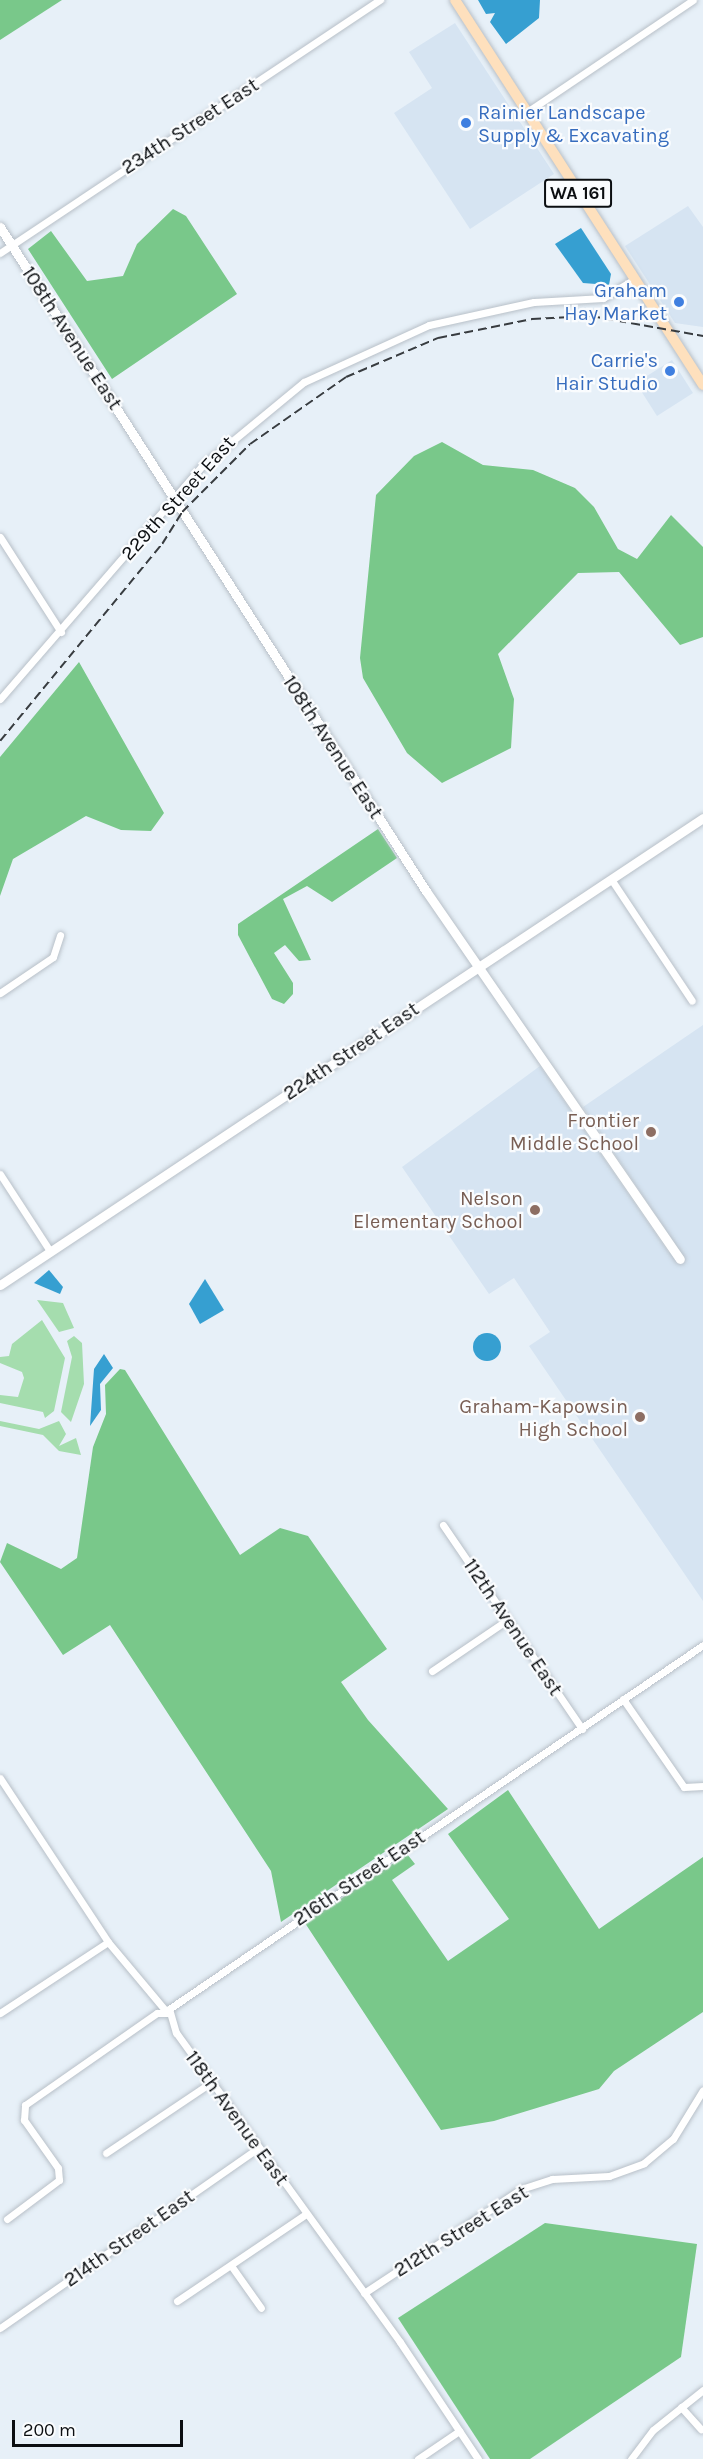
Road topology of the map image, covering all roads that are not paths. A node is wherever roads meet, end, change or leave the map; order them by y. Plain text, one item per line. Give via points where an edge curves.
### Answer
1 (380, 0) edge
2 (455, 0) edge
3 (693, 0) edge
4 (527, 112) junction
5 (0, 227) edge
6 (11, 244) junction
7 (0, 253) edge
8 (633, 280) junction
9 (703, 385) edge
10 (175, 498) junction
11 (0, 533) edge
12 (61, 632) junction
13 (0, 699) edge
14 (703, 818) edge
15 (610, 879) junction
16 (60, 935) dead end
17 (479, 966) junction
18 (0, 993) edge
19 (692, 1001) dead end
20 (0, 1174) edge
21 (50, 1251) junction
22 (680, 1259) dead end
23 (0, 1285) edge
24 (443, 1525) dead end
25 (507, 1620) junction
26 (703, 1645) edge
27 (432, 1671) dead end
28 (623, 1699) junction
29 (582, 1729) junction
30 (0, 1778) edge
31 (703, 1786) edge
32 (108, 1942) junction
33 (0, 2013) edge
34 (168, 2013) junction
35 (210, 2083) junction
36 (703, 2090) edge
37 (258, 2148) junction
38 (106, 2153) dead end
39 (306, 2214) junction
40 (7, 2219) dead end
41 (232, 2267) junction
42 (364, 2293) junction
43 (177, 2301) dead end
44 (261, 2308) dead end
45 (0, 2328) edge
46 (703, 2390) edge
47 (681, 2407) junction
48 (701, 2429) dead end
49 (459, 2431) junction
50 (418, 2459) edge
51 (477, 2459) edge
52 (631, 2459) edge

1 - 6 street, 234th Street East
2 - 4 main road, WA 161
3 - 4 street
4 - 8 main road, WA 161
5 - 6 street, 108th Avenue East
6 - 7 street, 234th Street East
6 - 10 street, 108th Avenue East
8 - 9 main road, WA 161
8 - 10 street, 229th Street East via 603,297 523,303 443,321 356,354 267,408
10 - 12 street, 229th Street East
10 - 17 street, 108th Avenue East
11 - 12 street
12 - 13 street, 229th Street East
14 - 15 street, 224th Street East
15 - 17 street, 224th Street East
15 - 19 street
16 - 18 street via 53,957
17 - 21 street, 224th Street East
17 - 22 street, 108th Avenue East
20 - 21 street
21 - 23 street, 224th Street East
24 - 25 street, 112th Avenue East
25 - 27 street
25 - 29 street, 112th Avenue East
26 - 28 street, 216th Street East
28 - 29 street, 216th Street East
28 - 31 street via 689,1790
29 - 34 street, 216th Street East via 181,1997
30 - 32 street, 118th Avenue East
32 - 33 street
32 - 34 street, 118th Avenue East via 155,2003
34 - 35 street, 118th Avenue East via 170,2024
34 - 40 street, 216th Street East via 157,2013 31,2100 22,2112 58,2168 59,2180
35 - 37 street, 118th Avenue East
35 - 38 street
36 - 42 street, 212th Street East via 673,2139 644,2163 609,2176 552,2179 521,2189
37 - 39 street, 118th Avenue East
37 - 45 street, 214th Street East
39 - 41 street
39 - 42 street, 118th Avenue East
41 - 43 street
41 - 44 street
42 - 49 street, 118th Avenue East
46 - 47 street
47 - 48 street
47 - 52 street
49 - 50 street
49 - 51 street, 118th Avenue East

